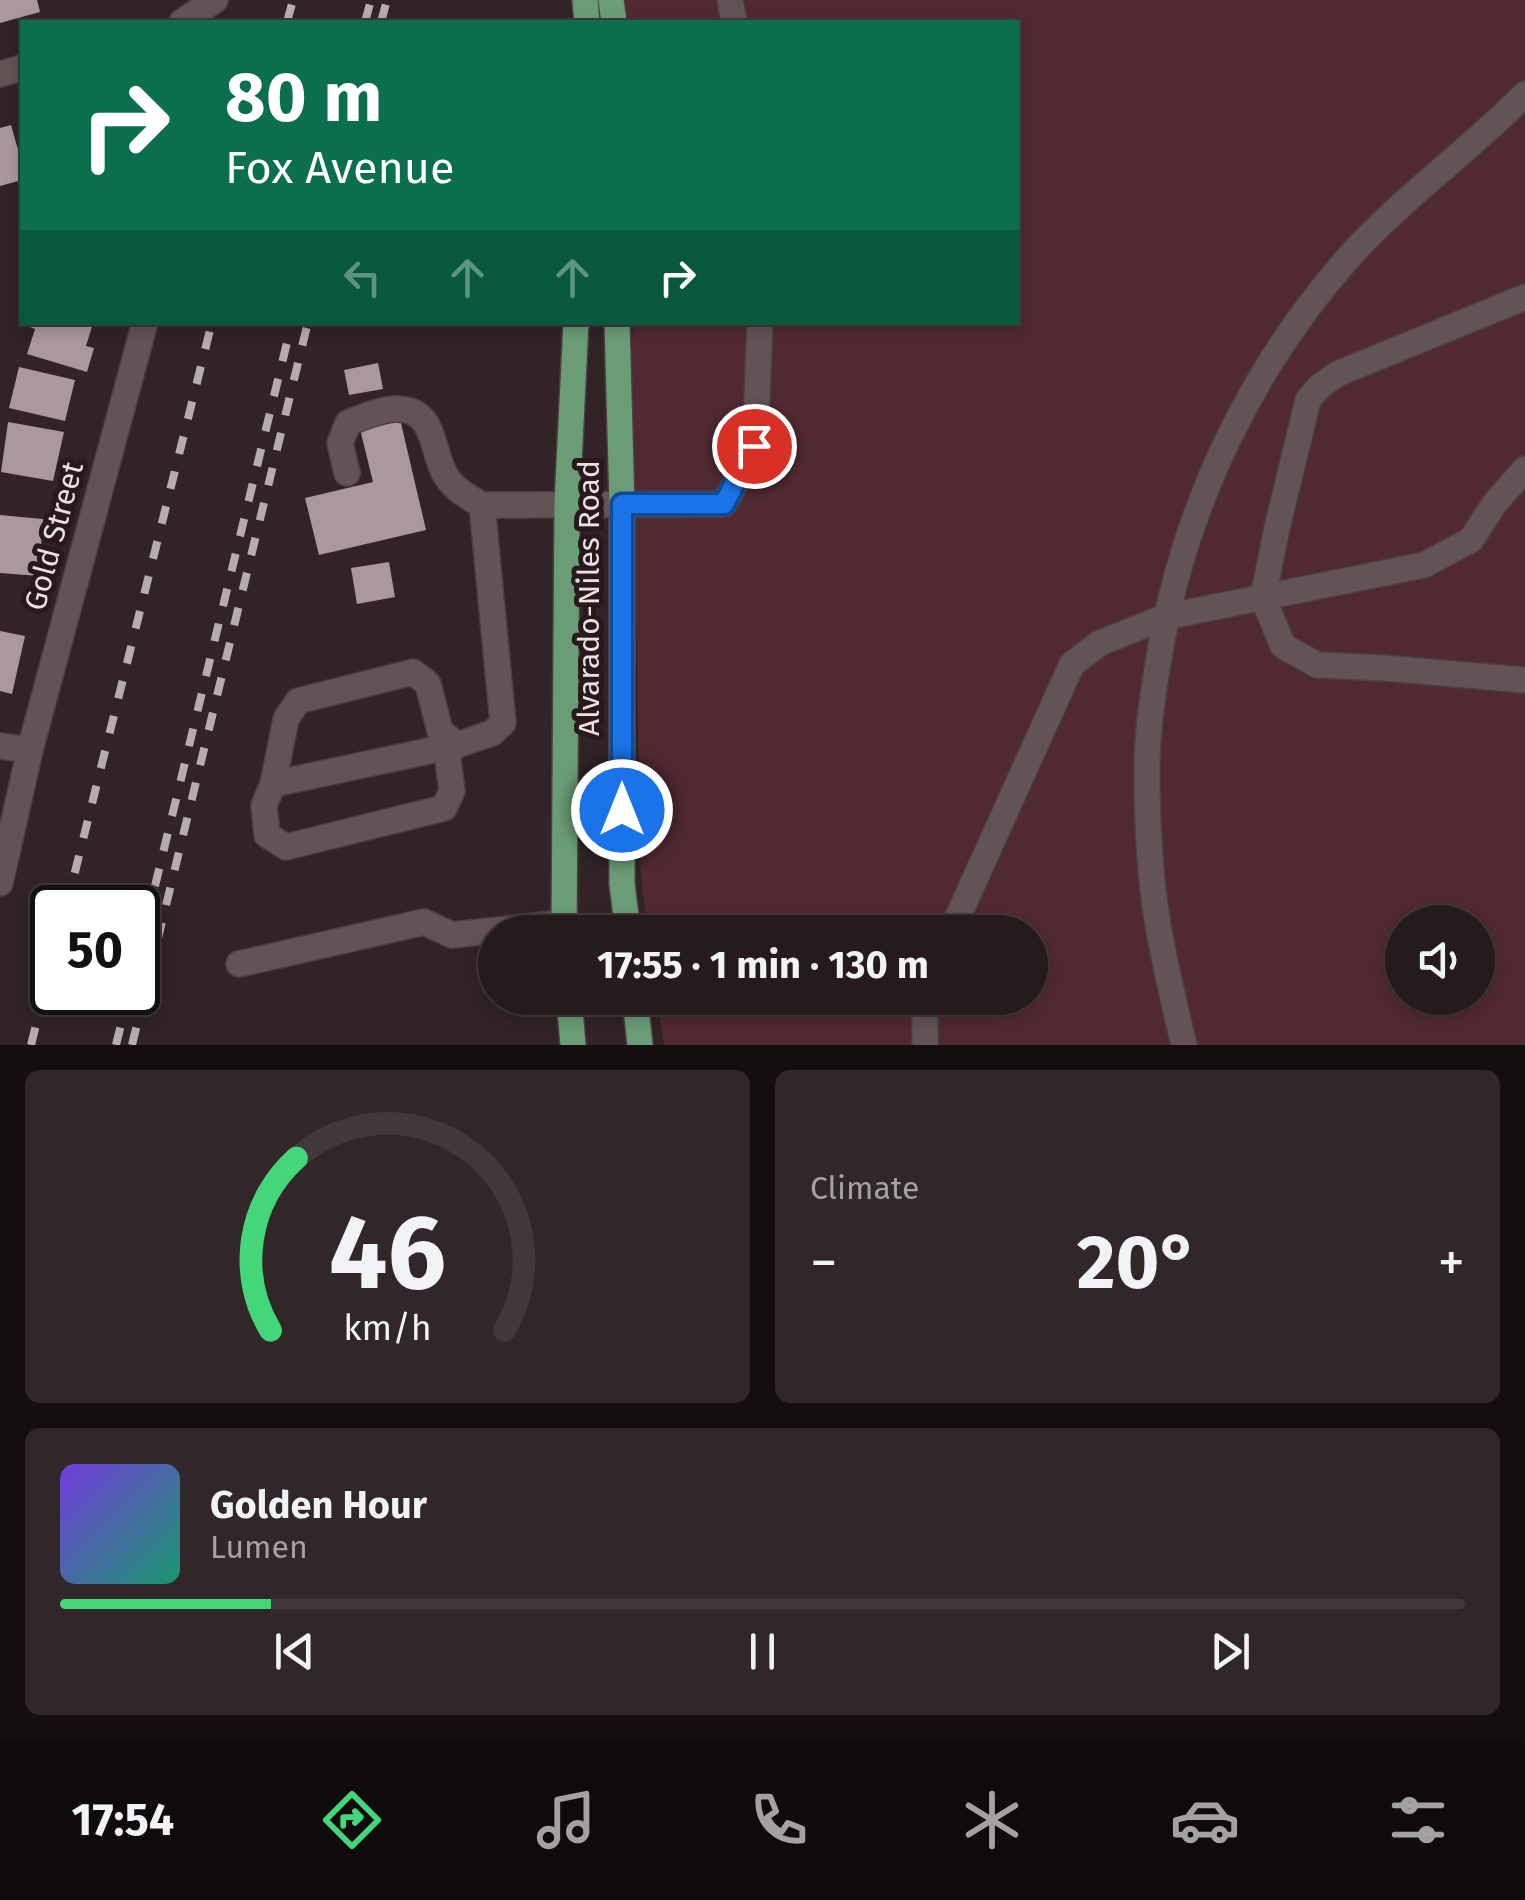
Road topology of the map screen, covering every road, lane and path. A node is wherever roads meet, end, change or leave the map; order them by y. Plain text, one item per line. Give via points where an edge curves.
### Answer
1 (215, 0) edge
2 (185, 20) edge
3 (1525, 94) edge
4 (1525, 297) edge
5 (143, 325) edge
6 (576, 325) edge
7 (617, 325) edge
8 (760, 325) edge
9 (1525, 468) edge
10 (346, 473) dead end
11 (567, 504) junction
12 (622, 504) junction
13 (482, 505) junction
14 (1263, 598) junction
15 (1166, 617) junction
16 (1525, 680) edge
17 (457, 745) junction
18 (0, 746) edge
19 (30, 750) junction
20 (273, 784) junction
21 (0, 883) edge
22 (563, 915) edge
23 (626, 915) edge
24 (959, 915) edge
25 (478, 933) edge
26 (239, 964) dead end
27 (570, 1015) edge
28 (637, 1015) edge
29 (925, 1015) edge
30 (573, 1045) edge
31 (640, 1045) edge
32 (925, 1045) edge
33 (1184, 1045) edge

1 - 2 street
3 - 15 street via 1397,208 1288,336 1203,494
4 - 14 street via 1320,386 1308,400
5 - 19 street, Gold Street
6 - 11 main road, Alvarado-Niles Road
7 - 12 main road, Alvarado-Niles Road
8 - 12 street via 754,446 724,504
9 - 14 street via 1471,540 1452,552 1424,565
10 - 13 street via 340,443 348,423 384,409 412,410 428,426 444,473
11 - 12 street
11 - 13 street
11 - 22 main road, Alvarado-Niles Road
12 - 23 main road, Alvarado-Niles Road
13 - 17 street via 503,723
14 - 15 street
14 - 16 street via 1283,646 1317,665
15 - 24 street via 1100,643 1072,664
15 - 33 street via 1147,764 1149,842 1156,917
17 - 20 street
17 - 20 street via 440,731 428,684 412,672 298,700 286,719
17 - 20 street via 447,753 452,791 444,808 286,847 267,836 264,804
18 - 19 street
19 - 21 street, Gold Street
25 - 26 street via 452,935 424,922
27 - 30 main road
28 - 31 main road
29 - 32 street

